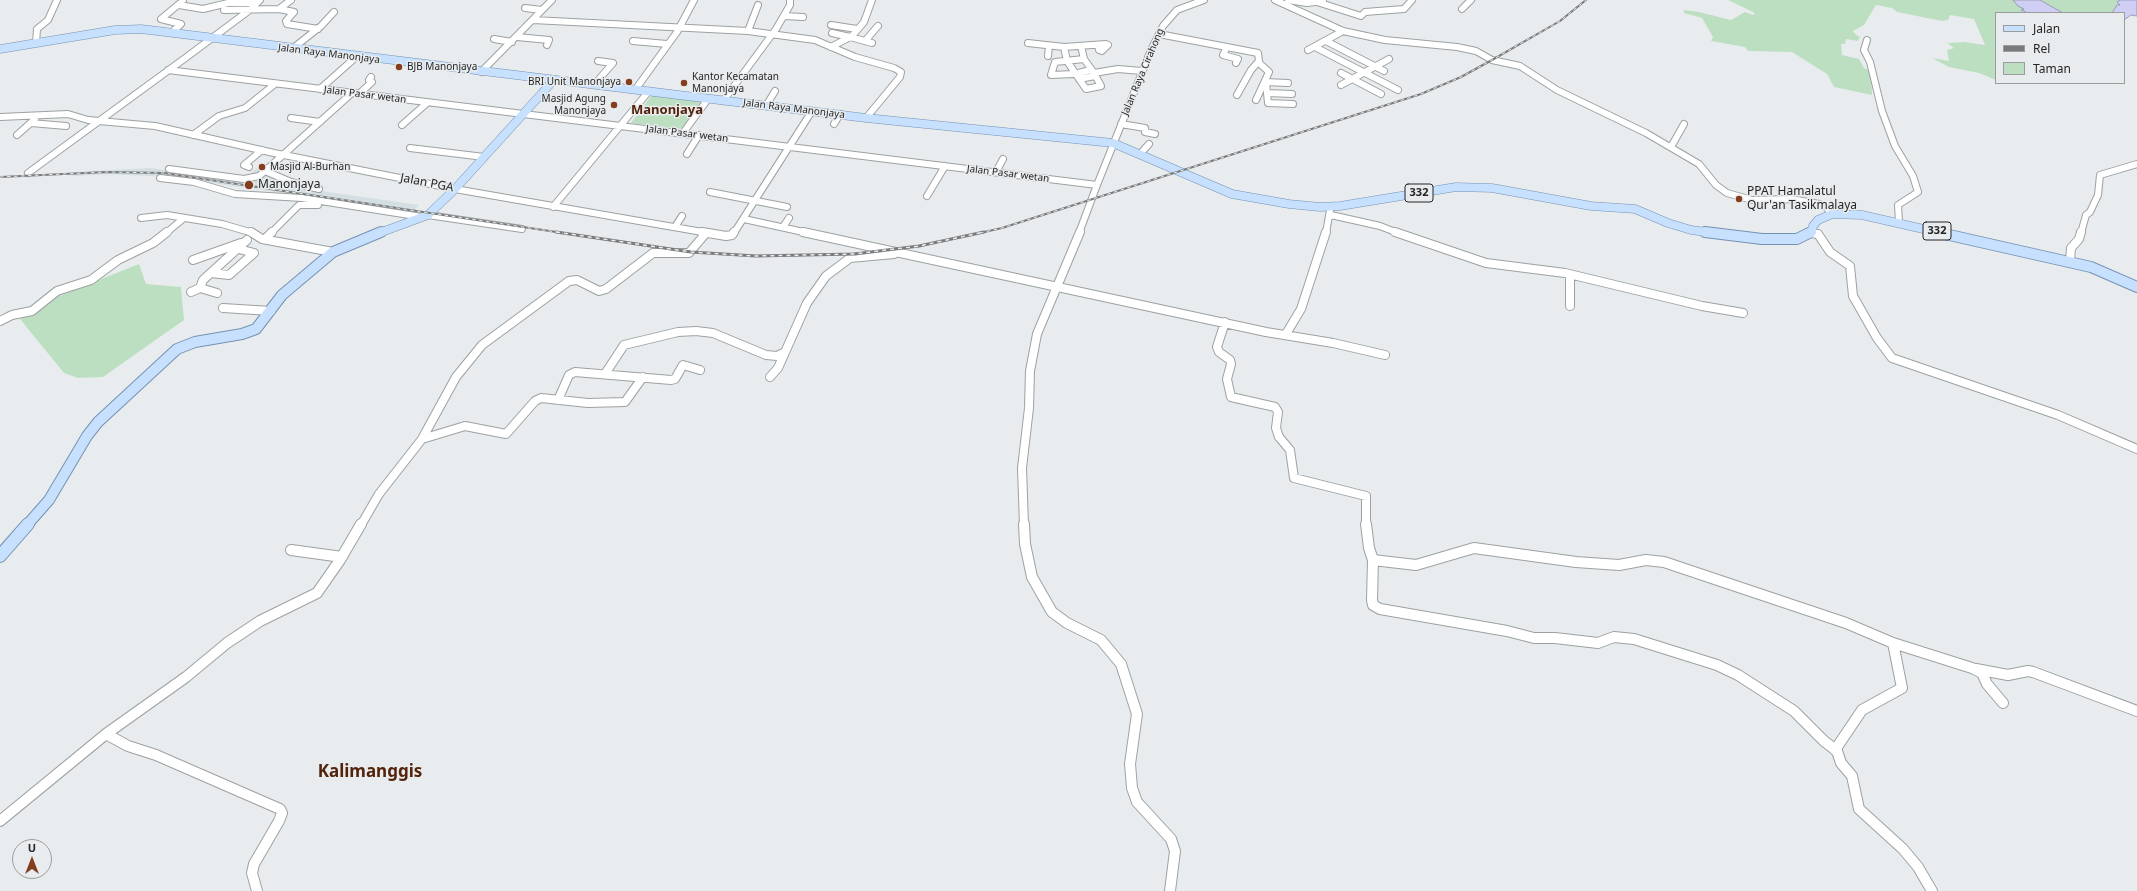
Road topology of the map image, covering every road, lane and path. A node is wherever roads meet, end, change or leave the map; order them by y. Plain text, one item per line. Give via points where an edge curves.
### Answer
1 (58, 0) edge
2 (291, 0) edge
3 (552, 0) edge
4 (694, 0) edge
5 (790, 0) edge
6 (872, 0) edge
7 (1204, 0) edge
8 (1275, 0) edge
9 (1288, 0) edge
10 (1324, 0) edge
11 (1412, 0) edge
12 (1471, 0) edge
13 (236, 1) edge
14 (181, 2) edge
15 (258, 2) edge
16 (1317, 2) junction
17 (758, 5) dead end
18 (525, 8) dead end
19 (279, 9) junction
20 (1462, 9) dead end
21 (224, 10) dead end
22 (542, 10) junction
23 (248, 11) junction
24 (334, 12) dead end
25 (784, 16) junction
26 (804, 17) dead end
27 (533, 20) junction
28 (831, 25) dead end
29 (878, 26) dead end
30 (680, 28) junction
31 (318, 29) junction
32 (857, 29) junction
33 (748, 31) junction
34 (1342, 31) junction
35 (171, 33) junction
36 (771, 33) junction
37 (832, 33) dead end
38 (1159, 34) junction
39 (517, 37) junction
40 (850, 37) junction
41 (211, 39) junction
42 (494, 39) dead end
43 (1867, 40) dead end
44 (633, 41) dead end
45 (865, 41) junction
46 (1326, 41) junction
47 (512, 42) junction
48 (872, 43) dead end
49 (36, 44) junction
50 (667, 44) junction
51 (1030, 44) dead end
52 (546, 45) dead end
53 (1098, 45) dead end
54 (1081, 46) junction
55 (1315, 46) junction
56 (831, 47) junction
57 (1064, 47) junction
58 (1226, 48) junction
59 (0, 49) edge
60 (292, 49) junction
61 (1242, 50) junction
62 (1308, 50) dead end
63 (356, 57) junction
64 (1389, 59) dead end
65 (598, 61) dead end
66 (1067, 61) junction
67 (1086, 61) junction
68 (1096, 62) dead end
69 (1258, 62) junction
70 (1375, 67) junction
71 (168, 70) junction
72 (1142, 71) junction
73 (1384, 71) dead end
74 (481, 72) junction
75 (1094, 73) junction
76 (1341, 73) dead end
77 (1364, 73) junction
78 (1074, 74) junction
79 (371, 77) dead end
80 (1079, 79) junction
81 (1352, 79) junction
82 (554, 80) junction
83 (1265, 82) junction
84 (1288, 83) dead end
85 (275, 84) junction
86 (594, 85) junction
87 (1341, 85) dead end
88 (320, 89) junction
89 (635, 90) junction
90 (1398, 90) dead end
91 (648, 91) junction
92 (775, 91) dead end
93 (352, 93) junction
94 (1267, 93) junction
95 (359, 94) junction
96 (1292, 94) dead end
97 (1381, 94) dead end
98 (1237, 95) dead end
99 (708, 99) junction
100 (1256, 100) dead end
101 (723, 101) junction
102 (427, 103) junction
103 (1293, 104) dead end
104 (766, 106) junction
105 (812, 111) junction
106 (39, 114) junction
107 (523, 114) junction
108 (840, 114) junction
109 (0, 117) edge
110 (292, 118) dead end
111 (866, 118) junction
112 (102, 121) junction
113 (320, 122) junction
114 (31, 123) junction
115 (834, 124) dead end
116 (1121, 124) junction
117 (1684, 124) dead end
118 (402, 125) dead end
119 (66, 126) dead end
120 (621, 126) junction
121 (683, 133) junction
122 (1155, 134) dead end
123 (17, 135) dead end
124 (193, 135) junction
125 (699, 135) junction
126 (1113, 143) junction
127 (1148, 144) dead end
128 (790, 146) junction
129 (1671, 147) junction
130 (410, 148) dead end
131 (262, 150) junction
132 (687, 154) dead end
133 (1140, 154) junction
134 (283, 155) junction
135 (484, 157) junction
136 (1003, 159) dead end
137 (2137, 164) edge
138 (945, 166) junction
139 (249, 167) dead end
140 (169, 169) dead end
141 (265, 171) junction
142 (28, 172) dead end
143 (996, 172) junction
144 (259, 176) junction
145 (160, 178) dead end
146 (265, 180) dead end
147 (1097, 185) junction
148 (319, 189) dead end
149 (455, 189) junction
150 (710, 192) dead end
151 (927, 196) dead end
152 (755, 202) junction
153 (345, 205) junction
154 (553, 206) junction
155 (787, 207) dead end
156 (1330, 211) junction
157 (1832, 214) junction
158 (425, 216) junction
159 (682, 216) dead end
160 (141, 218) dead end
161 (184, 218) junction
162 (789, 218) dead end
163 (744, 219) junction
164 (1899, 222) junction
165 (675, 227) junction
166 (783, 227) junction
167 (522, 229) dead end
168 (706, 232) junction
169 (1810, 233) junction
170 (256, 237) junction
171 (265, 239) junction
172 (247, 240) junction
173 (239, 249) junction
174 (206, 250) dead end
175 (333, 252) junction
176 (902, 253) junction
177 (2070, 262) junction
178 (212, 273) junction
179 (1570, 275) junction
180 (1056, 286) junction
181 (2137, 287) edge
182 (200, 288) junction
183 (191, 292) dead end
184 (217, 294) dead end
185 (1570, 306) dead end
186 (223, 308) dead end
187 (271, 311) junction
188 (1743, 313) dead end
189 (0, 321) edge
190 (1226, 322) junction
191 (1286, 334) junction
192 (783, 353) junction
193 (1386, 355) dead end
194 (700, 370) dead end
195 (605, 374) junction
196 (643, 377) junction
197 (770, 377) dead end
198 (558, 400) junction
199 (422, 439) junction
200 (2137, 449) edge
201 (291, 550) dead end
202 (0, 556) edge
203 (342, 557) junction
204 (1373, 560) junction
205 (1893, 643) junction
206 (1972, 668) junction
207 (2003, 703) dead end
208 (2137, 711) edge
209 (106, 734) junction
210 (1835, 750) junction
211 (0, 821) edge
212 (256, 891) edge
213 (1170, 891) edge
214 (1932, 891) edge

1 - 49 street via 48,20 37,30
2 - 19 street
3 - 22 street
4 - 30 street
5 - 25 street
6 - 32 street via 864,22
7 - 38 street, Jalan Raya Cirahong via 1173,13
8 - 34 street
9 - 16 street via 1300,3
10 - 16 street
11 - 16 street via 1404,9 1365,12 1361,16
12 - 20 street
13 - 14 street via 205,9 190,8
13 - 15 street
14 - 35 street via 161,19 181,24
15 - 23 street
17 - 33 street
18 - 22 street
19 - 23 street
19 - 31 street via 294,12 287,24
21 - 23 street
22 - 27 street
23 - 41 street
24 - 31 street
25 - 26 street
25 - 36 street
27 - 30 street
27 - 39 street
28 - 32 street
29 - 45 street
30 - 33 street
30 - 50 street
31 - 60 street
32 - 40 street
33 - 36 street
34 - 46 street
34 - 129 street via 1385,40 1457,47 1476,51 1492,60 1520,66 1533,72 1557,90 1646,132
35 - 41 main road, Jalan Raya Manonjaya
35 - 49 main road, Jalan Raya Manonjaya via 132,28
36 - 56 street via 806,37
36 - 101 street
37 - 40 street
38 - 58 street
38 - 72 street, Jalan Raya Cirahong
39 - 47 street
39 - 52 street via 549,41
40 - 45 street
40 - 56 street
41 - 60 main road, Jalan Raya Manonjaya
41 - 71 street
42 - 47 street
43 - 164 street via 1864,50 1870,62 1882,111 1895,146 1913,176 1918,192 1898,205
44 - 50 street
45 - 48 street
46 - 55 street
46 - 70 street
47 - 74 street
49 - 59 main road, Jalan Raya Manonjaya
50 - 89 street
51 - 57 street via 1048,51
53 - 54 street
54 - 57 street
54 - 67 street
55 - 62 street
55 - 77 street
56 - 111 street via 901,72 900,77
57 - 66 street
58 - 61 street
58 - 61 street via 1223,55 1237,61
60 - 63 main road, Jalan Raya Manonjaya
61 - 69 street via 1258,53
63 - 74 main road, Jalan Raya Manonjaya
63 - 88 street
64 - 70 street
65 - 86 street via 613,63
66 - 67 street
66 - 78 street
66 - 78 street via 1055,62 1051,75
67 - 68 street
67 - 75 street
69 - 83 street via 1268,70
69 - 98 street
70 - 73 street
70 - 77 street
71 - 85 street, Jalan Pasar wetan
71 - 112 street
72 - 75 street via 1118,69
72 - 116 street, Jalan Raya Cirahong
74 - 82 main road, Jalan Raya Manonjaya
75 - 78 street
75 - 80 street
75 - 80 street via 1101,86 1086,89
76 - 81 street
77 - 81 street
77 - 90 street
78 - 80 street
79 - 95 street via 369,80 372,82
81 - 87 street
81 - 97 street
82 - 86 main road, Jalan Raya Manonjaya
82 - 107 main road
83 - 84 street
83 - 94 street
83 - 100 street
85 - 88 street, Jalan Pasar wetan
85 - 124 street via 244,108 219,116
86 - 89 main road, Jalan Raya Manonjaya
88 - 93 street, Jalan Pasar wetan
89 - 91 main road, Jalan Raya Manonjaya
91 - 99 main road, Jalan Raya Manonjaya
91 - 120 street
92 - 104 street
93 - 95 street, Jalan Pasar wetan
93 - 113 street
94 - 96 street
94 - 103 street via 1268,103
95 - 102 street, Jalan Pasar wetan
99 - 101 main road, Jalan Raya Manonjaya
99 - 121 street
101 - 104 main road, Jalan Raya Manonjaya
102 - 107 street, Jalan Pasar wetan
102 - 118 street
104 - 105 main road, Jalan Raya Manonjaya
105 - 108 main road, Jalan Raya Manonjaya
105 - 128 street
106 - 109 street, Jalan PGA
106 - 112 street, Jalan PGA via 68,114
106 - 114 street
107 - 120 street, Jalan Pasar wetan
107 - 135 main road
108 - 111 main road, Jalan Raya Manonjaya
108 - 115 street
110 - 113 street
111 - 126 main road, Jalan Raya Manonjaya
112 - 124 street, Jalan PGA via 136,123
112 - 142 street
113 - 134 street
114 - 119 street
114 - 123 street
116 - 122 street via 1145,128 1145,132
116 - 126 street, Jalan Raya Cirahong
117 - 129 street
120 - 121 street, Jalan Pasar wetan
120 - 154 street
121 - 125 street, Jalan Pasar wetan
124 - 131 street, Jalan PGA
125 - 128 street, Jalan Pasar wetan
125 - 132 street
126 - 133 main road, 332
126 - 147 street, Jalan Raya Cirahong
127 - 133 street
128 - 138 street, Jalan Pasar wetan
128 - 152 street
129 - 157 street via 1699,164 1716,185 1727,193 1752,200 1791,199 1819,204
130 - 135 street
131 - 134 street, Jalan PGA
131 - 139 street via 244,165
133 - 156 main road, 332 via 1232,194
134 - 141 street
134 - 149 street, Jalan PGA
135 - 149 main road
136 - 143 street
137 - 177 street via 2100,175 2098,195 2086,215 2079,239 2071,248
138 - 143 street, Jalan Pasar wetan
138 - 151 street
140 - 144 street via 244,179
141 - 144 street
141 - 148 street
143 - 147 street, Jalan Pasar wetan
144 - 146 street
145 - 153 street via 194,182 235,194 302,198
147 - 180 street via 1090,208
149 - 154 street, Jalan PGA
149 - 158 main road
150 - 152 street
152 - 155 street
152 - 163 street
153 - 158 street
153 - 171 street via 299,206
154 - 165 street, Jalan PGA
156 - 169 main road, 332 via 1456,187 1492,188 1591,206 1635,209 1682,228 1731,236 1797,239
156 - 179 street via 1382,226 1486,263
156 - 191 street via 1302,309
157 - 164 main road, 332 via 1862,215
157 - 169 main road via 1818,220
158 - 167 street
158 - 175 main road
159 - 165 street
160 - 161 street via 165,215
161 - 170 street via 233,226 252,232
161 - 189 street via 154,243 118,260 91,280 57,291 34,310 12,315
162 - 166 street
163 - 166 street
163 - 168 street, Jalan PGA via 732,235
164 - 177 main road, 332
165 - 168 street, Jalan PGA
166 - 176 street
168 - 199 street via 689,253 654,253 606,289 599,291 577,280 568,282 517,318 482,345 471,357 456,377
169 - 200 street via 1818,234 1828,250 1850,266 1853,296 1877,338 1892,358 2052,413
170 - 171 street
170 - 172 street
171 - 175 street
172 - 173 street
172 - 174 street via 195,259
173 - 178 street
173 - 178 street via 254,253 229,275
175 - 187 main road via 282,295
176 - 180 street
176 - 192 street via 855,256 826,276 807,303
177 - 181 main road, 332 via 2091,267
178 - 182 street via 203,280
179 - 185 street
179 - 188 street
180 - 190 street
180 - 213 street via 1037,334 1030,370 1029,408 1021,480 1029,567 1052,612 1067,623 1101,640 1121,664 1137,714 1130,764 1132,788 1137,802 1171,839 1175,851
182 - 183 street
182 - 184 street
186 - 187 street
187 - 202 main road via 256,330 187,344 169,356 98,422 49,500
190 - 191 street
190 - 204 street via 1217,348 1230,360 1227,379 1231,396 1275,407 1278,412 1277,432 1290,450 1294,478 1366,496 1365,516
191 - 193 street
192 - 195 street via 777,356 766,355 713,333 678,332 624,345
192 - 197 street via 778,368
194 - 196 street via 683,365 672,380
195 - 196 street
195 - 198 street via 572,372
196 - 198 street via 625,402 588,403
198 - 199 street via 536,400 506,434 466,426
199 - 203 street via 378,494
201 - 203 street
203 - 209 street via 317,593 260,621 227,643 186,677
204 - 205 street via 1416,565 1474,548 1576,562 1613,564 1655,560 1846,623
204 - 210 street via 1372,600 1373,605 1380,610 1507,631 1534,638 1598,643 1614,637 1634,639 1718,665 1794,711
205 - 206 street
205 - 210 street via 1902,688 1862,710
206 - 207 street via 1982,673 1987,684
206 - 208 street via 2008,675 2033,672
209 - 211 street
209 - 212 street via 128,746 156,755 280,809 282,813 279,821 254,864 252,873
210 - 214 street via 1841,763 1852,776 1859,809 1903,849 1918,867

